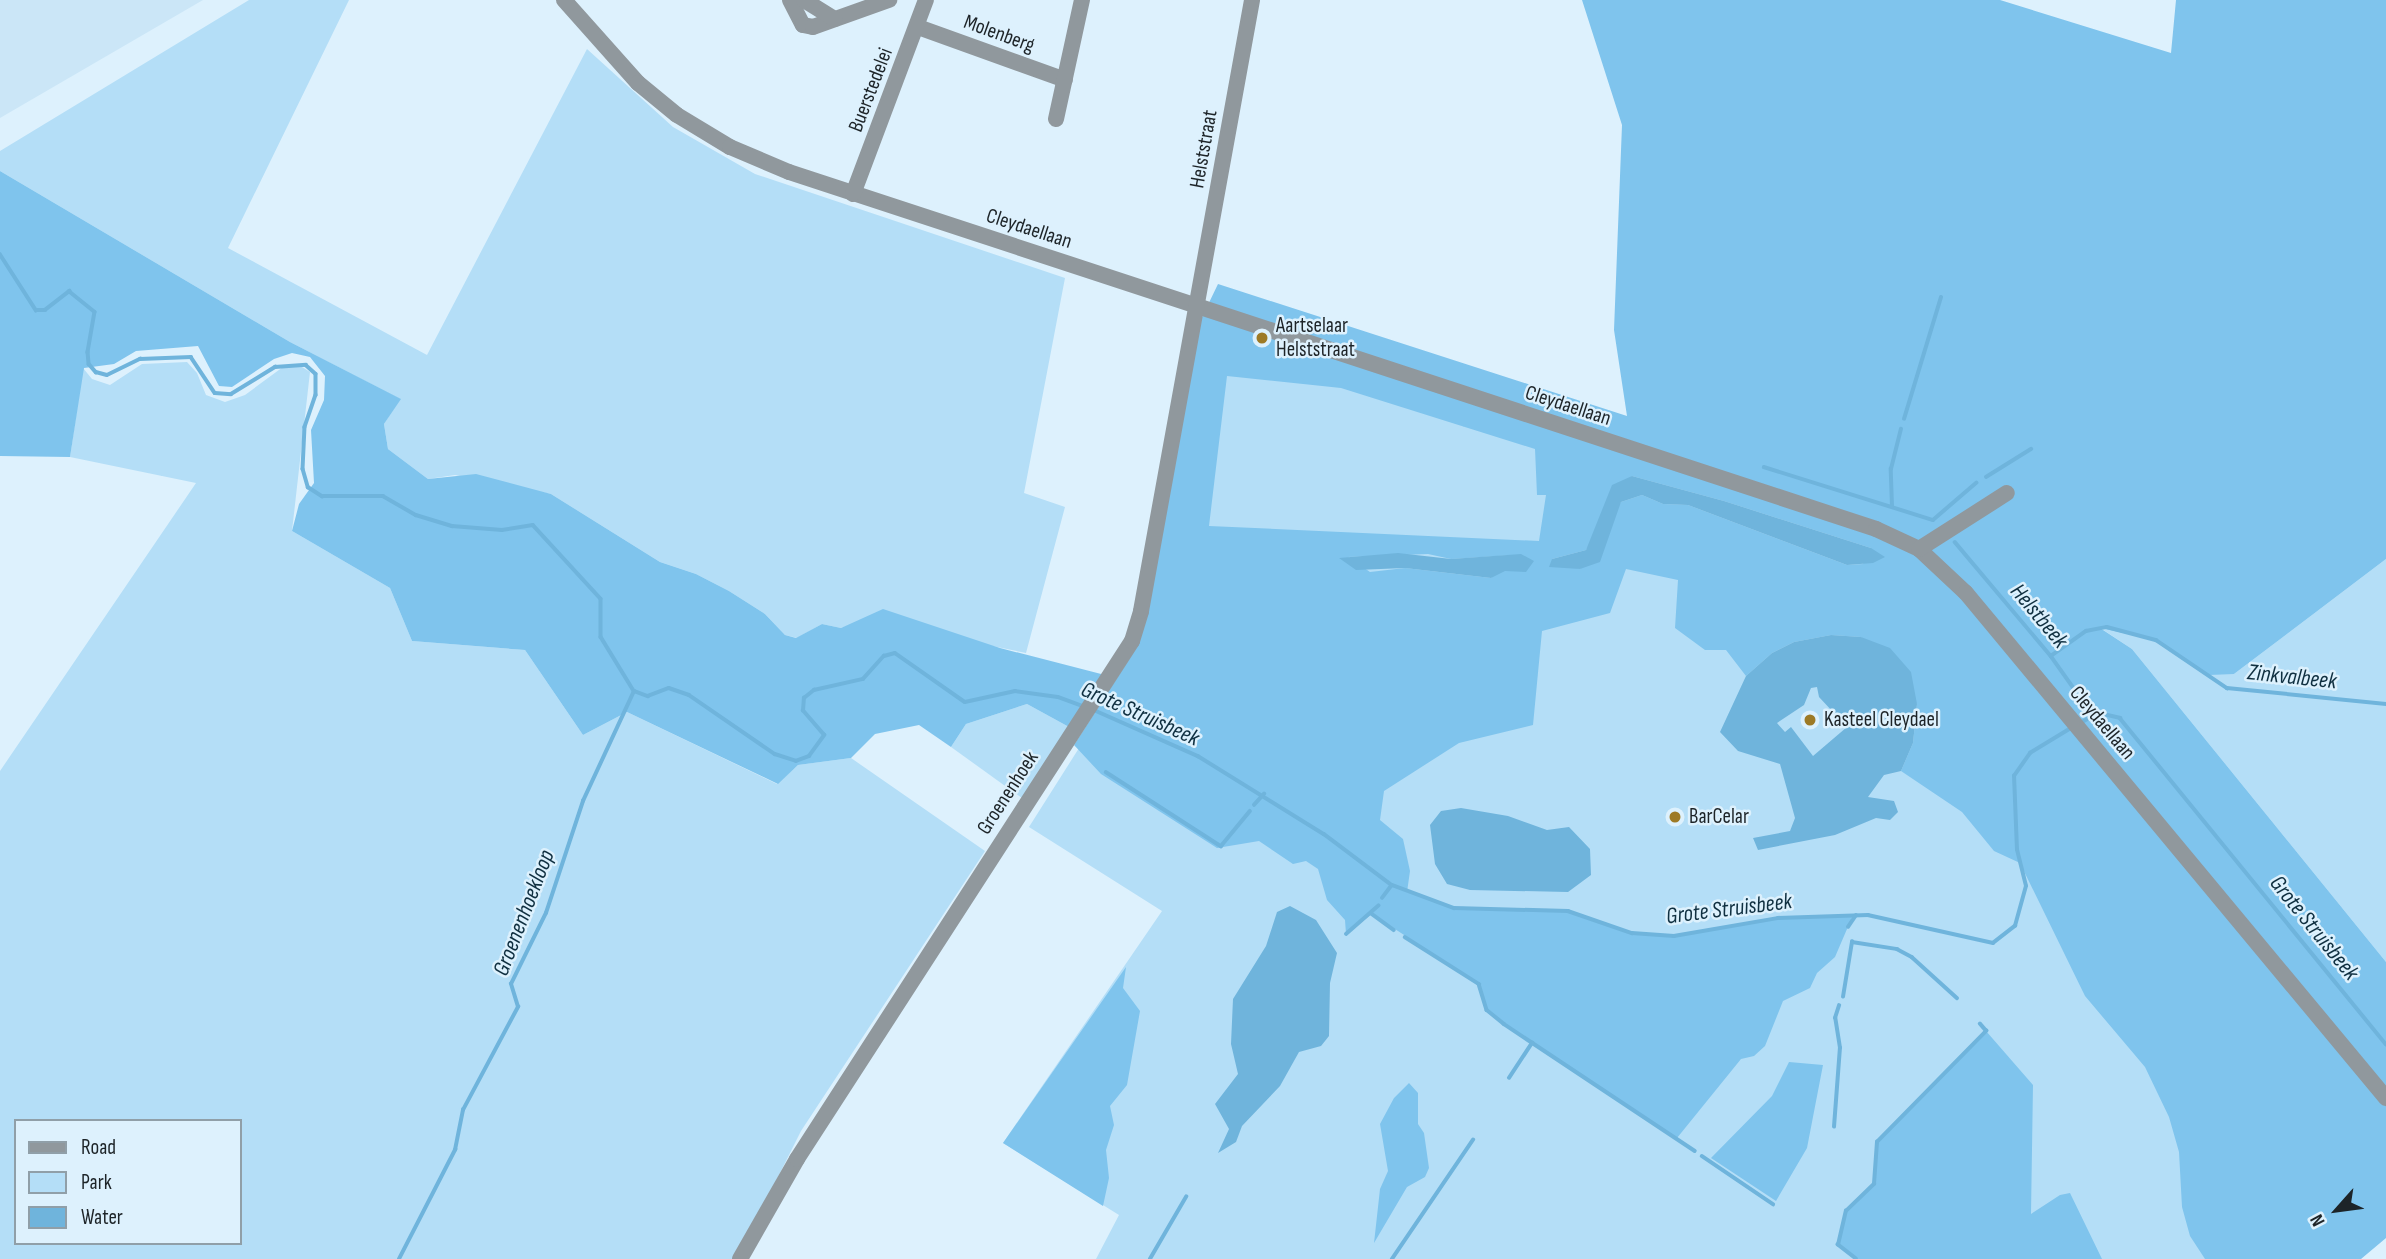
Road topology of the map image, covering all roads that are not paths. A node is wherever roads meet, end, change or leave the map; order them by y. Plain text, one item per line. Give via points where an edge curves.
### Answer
1 (564, 0) edge
2 (790, 0) edge
3 (804, 0) edge
4 (889, 0) edge
5 (926, 0) edge
6 (1082, 0) edge
7 (1252, 0) edge
8 (834, 19) junction
9 (918, 27) junction
10 (1065, 80) junction
11 (1056, 119) dead end
12 (853, 194) junction
13 (1196, 306) junction
14 (2007, 494) dead end
15 (1919, 549) junction
16 (2386, 1098) edge
17 (740, 1259) edge

1 - 12 street, Cleydaellaan via 638,83 677,115 730,147
2 - 8 street via 803,24 813,27
3 - 8 street
4 - 8 street
5 - 9 street, Buerstedelei
6 - 10 street
7 - 13 street, Helststraat
9 - 10 street, Molenberg
9 - 12 street, Buerstedelei
10 - 11 street
12 - 13 street, Cleydaellaan
13 - 15 street, Cleydaellaan via 1876,529
13 - 17 street, Groenenhoek via 1137,626 1127,652 797,1159
14 - 15 street
15 - 16 street, Cleydaellaan via 1953,579

